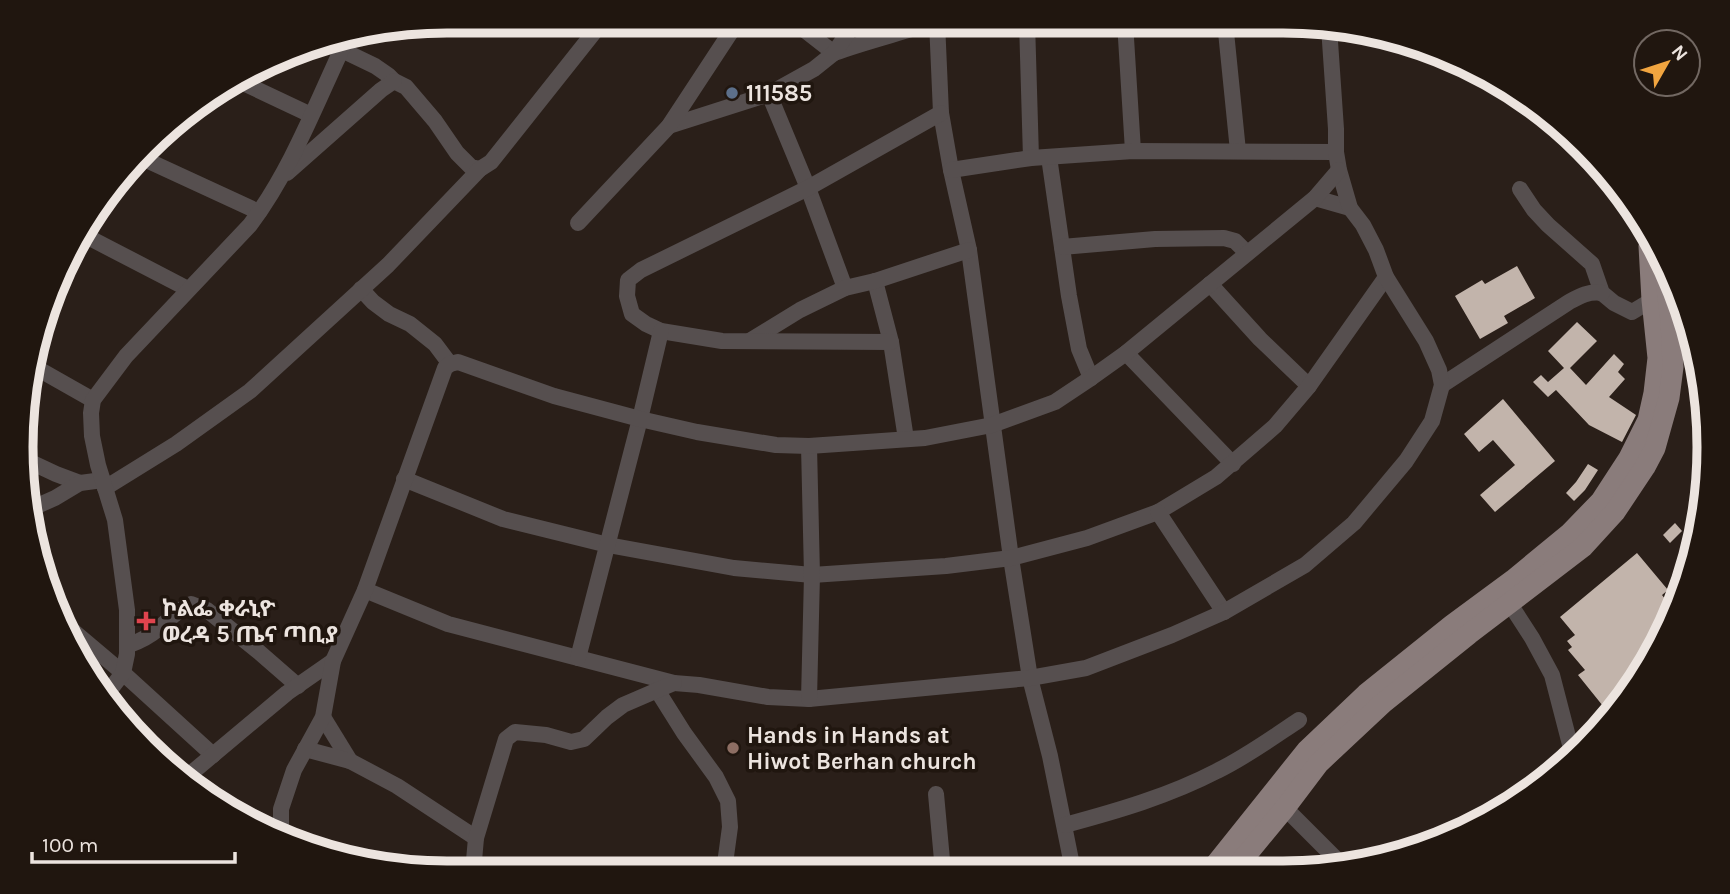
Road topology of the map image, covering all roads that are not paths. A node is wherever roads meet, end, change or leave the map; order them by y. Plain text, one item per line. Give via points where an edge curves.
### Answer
1 (593, 33) edge
2 (730, 33) edge
3 (808, 33) edge
4 (848, 33) edge
5 (900, 33) edge
6 (936, 33) edge
7 (1027, 33) edge
8 (1126, 33) edge
9 (1226, 33) edge
10 (1330, 36) edge
11 (343, 46) edge
12 (346, 46) edge
13 (834, 53) junction
14 (394, 82) junction
15 (247, 85) edge
16 (769, 94) junction
17 (941, 113) junction
18 (311, 115) junction
19 (669, 126) junction
20 (1238, 151) junction
21 (1133, 152) junction
22 (1336, 152) junction
23 (1049, 156) junction
24 (1031, 158) junction
25 (148, 161) edge
26 (480, 169) junction
27 (951, 170) junction
28 (1339, 170) junction
29 (279, 180) junction
30 (808, 188) junction
31 (1520, 189) dead end
32 (1315, 198) junction
33 (1350, 208) junction
34 (259, 212) junction
35 (578, 223) dead end
36 (90, 238) edge
37 (1062, 247) junction
38 (969, 250) junction
39 (1247, 253) junction
40 (1650, 256) edge
41 (1386, 277) junction
42 (875, 281) junction
43 (1210, 284) junction
44 (845, 288) junction
45 (188, 289) junction
46 (360, 289) junction
47 (1602, 293) junction
48 (1668, 296) edge
49 (1652, 300) junction
50 (661, 331) junction
51 (751, 340) junction
52 (891, 342) junction
53 (1126, 353) junction
54 (450, 364) junction
55 (40, 370) edge
56 (1091, 378) junction
57 (1442, 385) junction
58 (1309, 386) junction
59 (93, 400) junction
60 (640, 419) junction
61 (992, 425) junction
62 (905, 439) junction
63 (810, 446) junction
64 (34, 464) edge
65 (1233, 464) junction
66 (404, 479) junction
67 (80, 483) junction
68 (104, 484) junction
69 (38, 506) edge
70 (1158, 512) junction
71 (608, 545) junction
72 (1011, 558) junction
73 (812, 575) junction
74 (365, 590) junction
75 (1510, 604) junction
76 (1224, 612) junction
77 (79, 636) edge
78 (127, 646) junction
79 (578, 658) junction
80 (333, 661) junction
81 (123, 673) junction
82 (1030, 678) junction
83 (674, 683) junction
84 (298, 686) junction
85 (111, 688) edge
86 (657, 690) junction
87 (809, 699) junction
88 (323, 717) junction
89 (1299, 720) dead end
90 (1570, 745) edge
91 (305, 749) junction
92 (213, 755) junction
93 (350, 761) junction
94 (192, 773) edge
95 (936, 794) dead end
96 (1284, 808) junction
97 (1065, 825) junction
98 (283, 826) edge
99 (476, 838) junction
100 (1334, 857) edge
101 (474, 861) edge
102 (725, 861) edge
103 (942, 861) edge
104 (1068, 861) edge
105 (1218, 861) edge
106 (1241, 861) edge

1 - 26 street via 491,162
2 - 19 street
3 - 13 street
4 - 13 street
5 - 13 street
6 - 17 street
7 - 24 street
8 - 21 street
9 - 20 street
10 - 22 street
11 - 18 street
12 - 14 street
13 - 16 street
14 - 26 street via 421,103 457,153
14 - 29 street
15 - 18 street
16 - 19 street
16 - 30 street
17 - 27 street
17 - 30 street
18 - 29 street
19 - 35 street
20 - 21 street
20 - 22 street
21 - 23 street
22 - 28 street
23 - 24 street
23 - 37 street
24 - 27 street
25 - 34 street
26 - 46 street
27 - 38 street
28 - 32 street
28 - 33 street
29 - 34 street
30 - 44 street
30 - 50 street via 628,279 632,314
31 - 47 street via 1534,210 1592,264
32 - 33 street
32 - 39 street
33 - 41 street via 1363,225
34 - 45 street
36 - 45 street
37 - 39 street via 1224,238
37 - 56 street via 1079,349
38 - 42 street
38 - 61 street
39 - 43 street
40 - 49 main road
41 - 57 street via 1426,341
41 - 58 street
42 - 44 street
42 - 52 street
43 - 53 street
43 - 58 street
44 - 51 street
45 - 59 street via 126,356
46 - 54 street via 435,344
46 - 68 street via 250,391 186,438
47 - 49 street via 1632,312
47 - 57 street via 1583,294 1569,302
48 - 75 main road via 1673,367 1655,448 1615,512 1583,547
49 - 105 main road via 1658,358 1648,419 1601,501 1513,580 1366,694 1307,750
50 - 51 street via 722,341
50 - 60 street
51 - 52 street
52 - 62 street
53 - 56 street
53 - 65 street
54 - 60 street via 458,362 554,396
54 - 66 street
55 - 59 street
56 - 61 street via 1055,402
57 - 76 street via 1432,421 1406,461 1354,523 1305,565
58 - 65 street via 1275,426
59 - 68 street via 92,436
60 - 63 street via 776,445
60 - 71 street
61 - 62 street
61 - 72 street
62 - 63 street
63 - 73 street
64 - 67 street
65 - 70 street
66 - 71 street via 503,519
66 - 74 street
67 - 68 street
67 - 69 street
68 - 78 street via 121,556
70 - 72 street via 1087,538
70 - 76 street
71 - 73 street via 734,568
71 - 79 street
72 - 73 street
72 - 82 street
73 - 87 street
74 - 79 street via 448,624
74 - 80 street
75 - 90 street via 1552,675
75 - 96 main road via 1383,704 1319,763
76 - 82 street via 1086,668
77 - 81 street
78 - 81 street
78 - 84 street via 158,630 191,604 207,610
79 - 83 street
80 - 84 street
80 - 88 street
81 - 85 street
81 - 92 street
82 - 87 street
82 - 97 street
83 - 86 street
83 - 87 street
84 - 92 street
86 - 99 street via 623,705 584,739 571,743 515,732 506,739
86 - 102 street via 728,801
88 - 91 street
88 - 93 street
89 - 97 street via 1194,782
91 - 93 street
91 - 98 street via 281,809
92 - 94 street
93 - 99 street
95 - 103 street
96 - 100 street
96 - 106 main road
97 - 104 street
99 - 101 street

